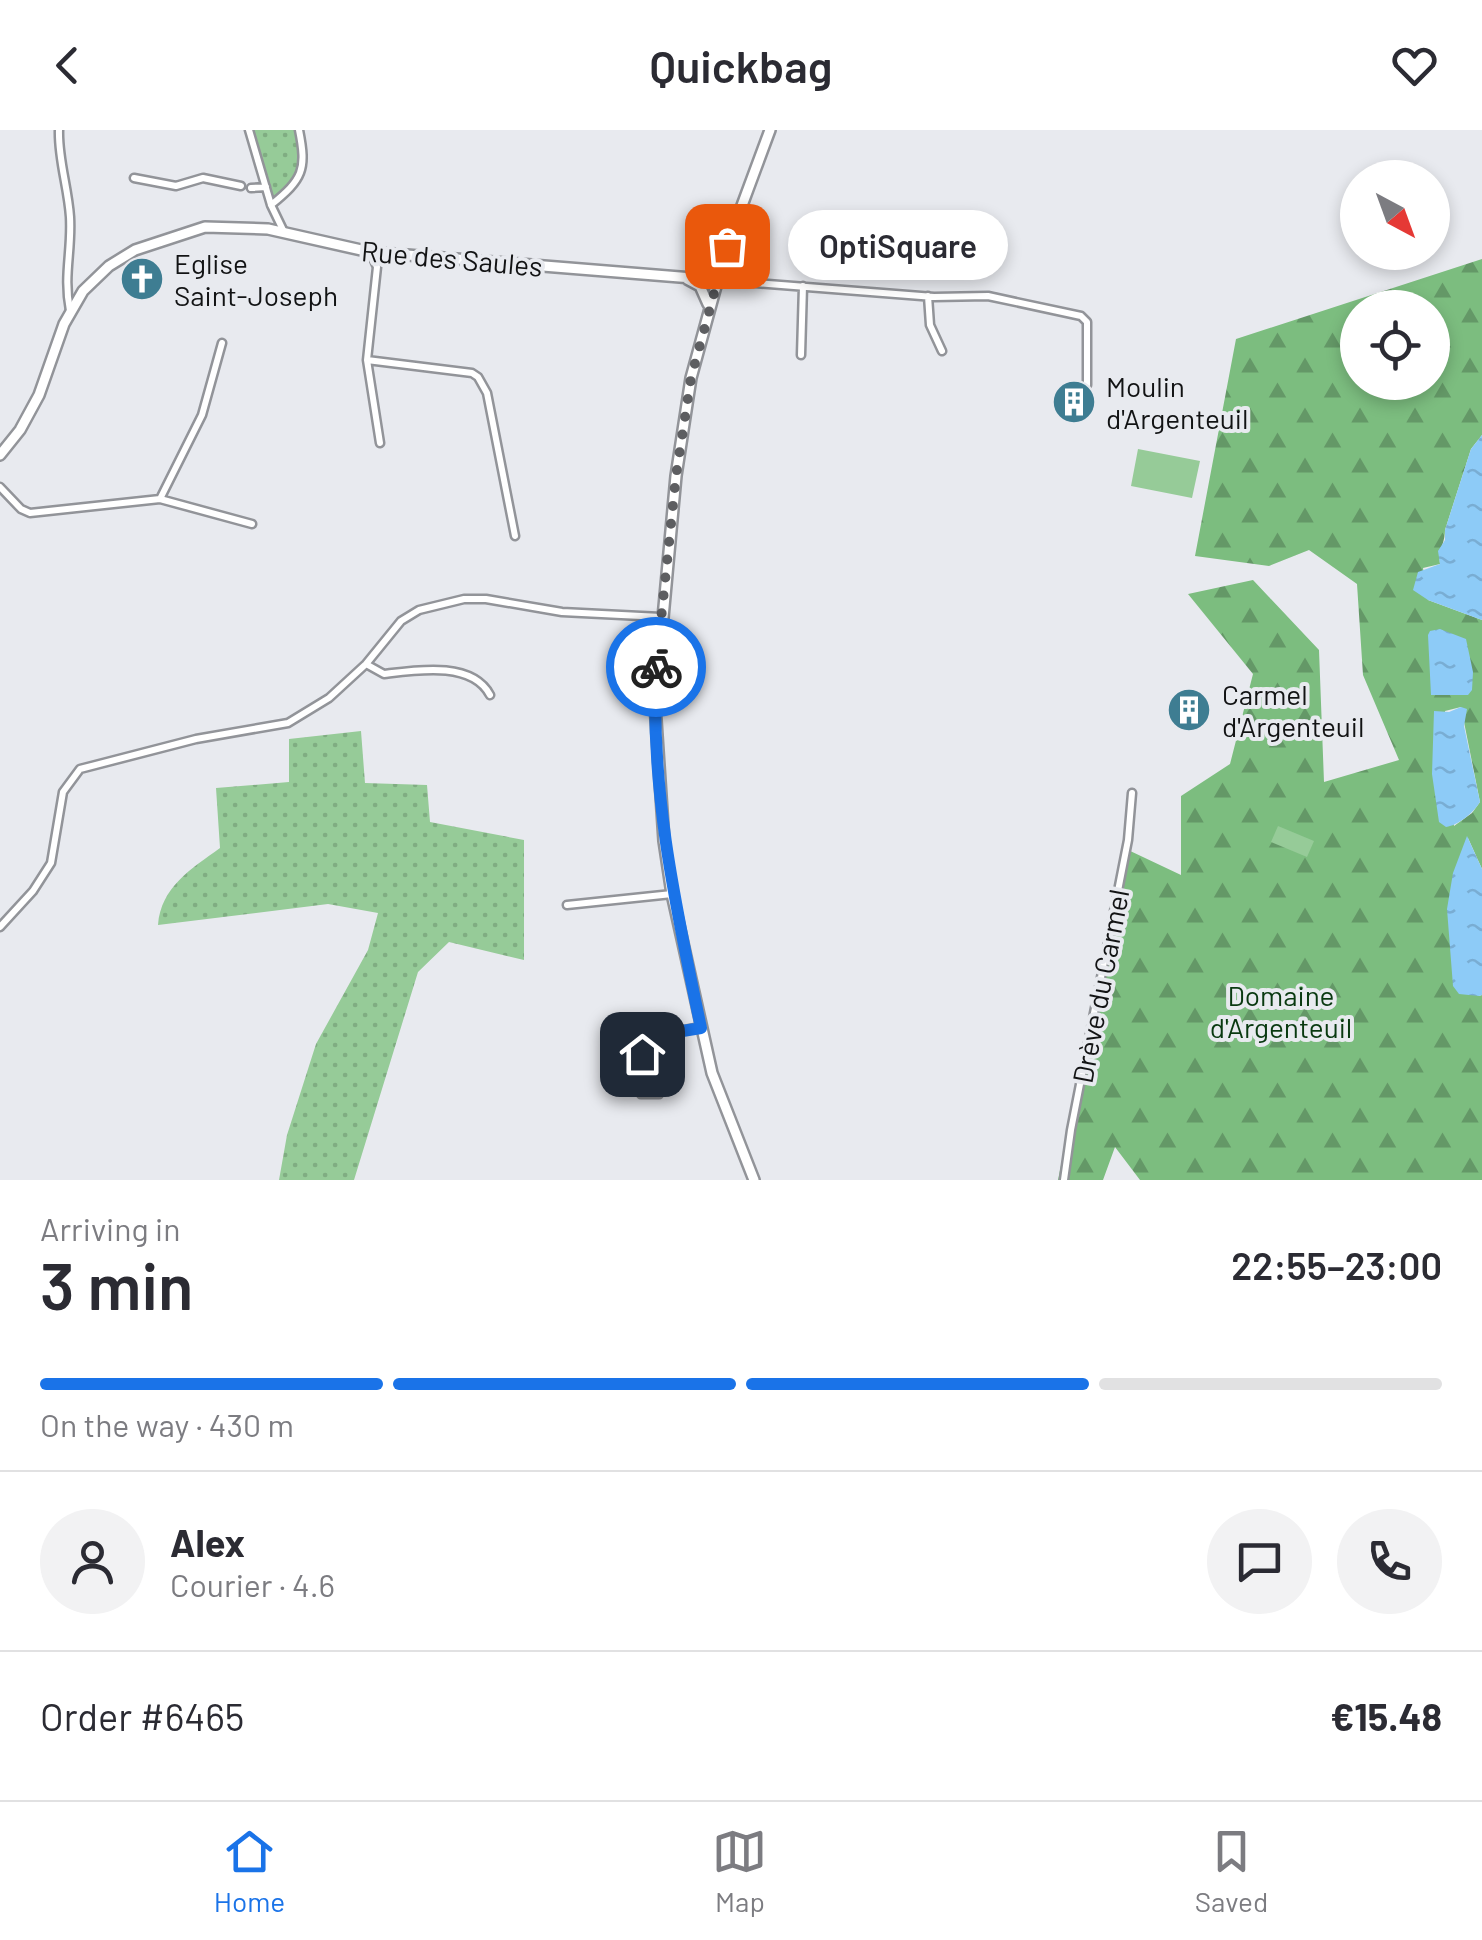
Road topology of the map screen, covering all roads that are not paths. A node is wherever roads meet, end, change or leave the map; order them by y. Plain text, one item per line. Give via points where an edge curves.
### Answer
1 (59, 130) edge
2 (249, 130) edge
3 (299, 130) edge
4 (770, 130) edge
5 (134, 178) dead end
6 (241, 186) dead end
7 (266, 187) junction
8 (252, 188) dead end
9 (272, 207) junction
10 (268, 229) junction
11 (286, 234) junction
12 (727, 246) junction
13 (370, 252) junction
14 (386, 254) junction
15 (377, 267) junction
16 (717, 280) junction
17 (700, 282) junction
18 (803, 286) junction
19 (928, 296) junction
20 (709, 307) junction
21 (70, 311) junction
22 (222, 342) dead end
23 (942, 351) dead end
24 (800, 355) dead end
25 (367, 360) junction
26 (1087, 385) dead end
27 (380, 443) dead end
28 (0, 456) edge
29 (0, 487) edge
30 (160, 499) junction
31 (252, 524) dead end
32 (515, 536) dead end
33 (661, 617) junction
34 (366, 664) junction
35 (490, 695) dead end
36 (1132, 792) dead end
37 (672, 894) junction
38 (567, 906) dead end
39 (0, 928) edge
40 (701, 1028) junction
41 (658, 1094) dead end
42 (754, 1180) edge
43 (1064, 1180) edge

1 - 21 street via 70,222
2 - 7 street
3 - 9 street via 301,174
4 - 12 main road
5 - 6 street via 176,186 203,178
7 - 8 street
7 - 9 street
9 - 10 street
9 - 11 street
10 - 11 main road, Rue des Saules
10 - 21 main road, Rue des Saules via 205,227 135,250 96,277
11 - 13 main road, Rue des Saules
12 - 16 main road
12 - 17 main road
13 - 14 main road, Rue des Saules
13 - 15 street
14 - 15 street
14 - 17 main road, Rue des Saules
15 - 25 street
16 - 17 main road, Rue des Saules
16 - 18 street
16 - 20 main road
17 - 20 main road
18 - 19 street
18 - 24 street
19 - 23 street
19 - 26 street via 988,296 1084,318
20 - 33 main road via 691,378
21 - 28 main road, Rue des Saules via 39,395
22 - 30 street via 202,415
25 - 27 street
25 - 32 street via 478,377 487,393
29 - 30 street via 30,513
30 - 31 street
33 - 34 street via 464,599 410,614
33 - 37 main road via 656,744
34 - 35 street via 384,674 407,669 470,675
34 - 39 street via 288,723 80,769 62,792 51,863
36 - 43 street, Drève du Carmel
37 - 38 street
37 - 40 main road
40 - 41 street via 644,1042 641,1094
40 - 42 main road via 720,1098

